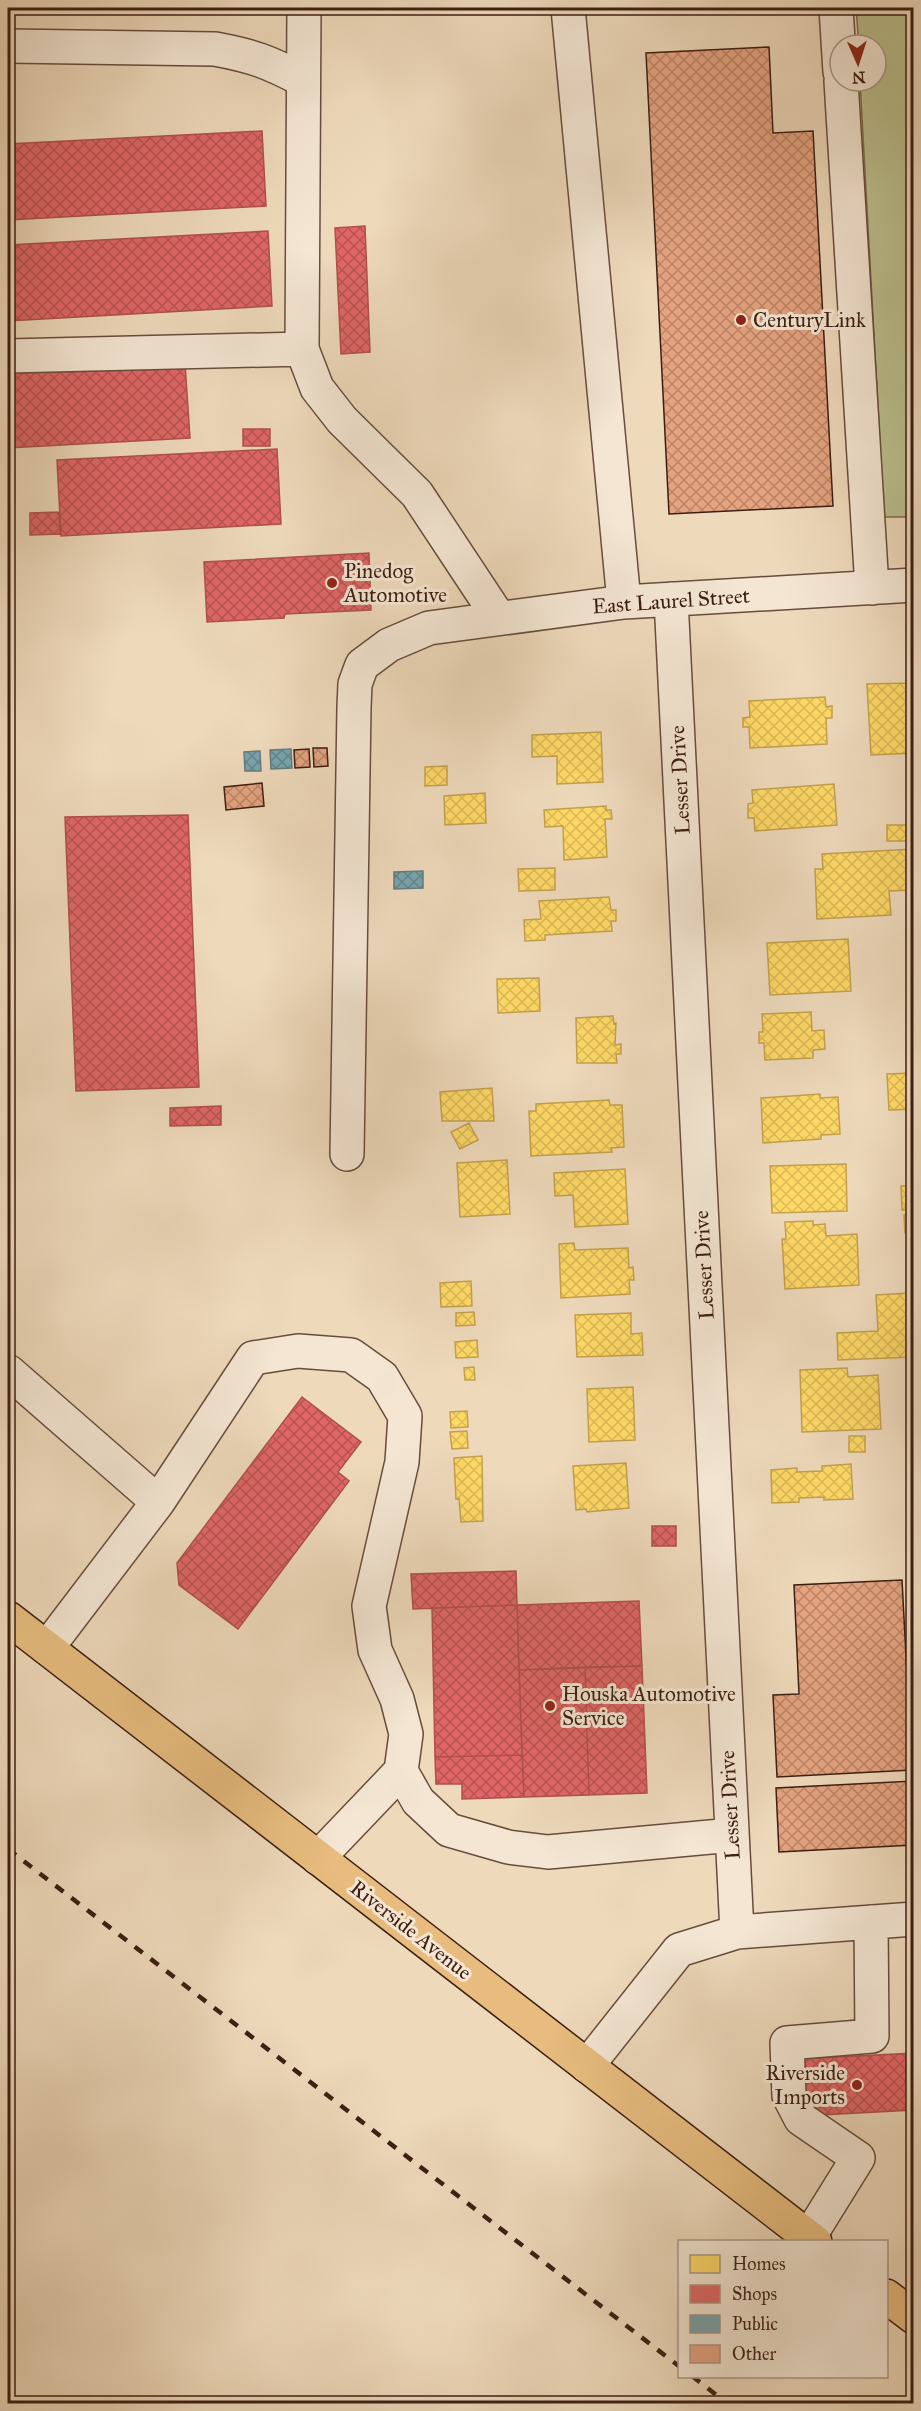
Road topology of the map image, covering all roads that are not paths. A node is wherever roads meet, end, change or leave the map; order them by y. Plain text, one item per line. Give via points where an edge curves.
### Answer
1 (567, 8) edge
2 (836, 8) edge
3 (301, 12) edge
4 (838, 33) edge
5 (8, 46) edge
6 (303, 80) junction
7 (842, 93) edge
8 (302, 349) junction
9 (8, 356) edge
10 (914, 585) edge
11 (872, 588) junction
12 (671, 598) junction
13 (624, 602) junction
14 (499, 618) junction
15 (347, 1154) dead end
16 (8, 1365) edge
17 (158, 1502) junction
18 (8, 1618) edge
19 (47, 1648) junction
20 (401, 1771) junction
21 (732, 1835) junction
22 (318, 1858) junction
23 (914, 1919) edge
24 (871, 1922) junction
25 (737, 1932) junction
26 (587, 2066) junction
27 (812, 2239) edge
28 (888, 2298) edge
29 (914, 2317) edge

1 - 13 street
2 - 4 street
3 - 6 street
5 - 6 street via 215,49 269,62
6 - 8 street
7 - 11 street
8 - 9 street
8 - 14 street via 317,388 342,420 417,494
10 - 11 street, East Laurel Street
11 - 12 street, East Laurel Street
12 - 13 street, East Laurel Street
12 - 21 street, Lesser Drive
13 - 14 street, East Laurel Street
14 - 15 street, East Laurel Street via 429,628 397,640 362,665 356,684
16 - 17 street
17 - 19 street
17 - 20 street via 253,1358 298,1351 351,1355 382,1377 405,1416 402,1462 369,1606 375,1650 397,1699 406,1734
18 - 19 main road, Riverside Avenue
19 - 22 main road, Riverside Avenue
20 - 21 street via 418,1801 449,1830 508,1847 548,1852
20 - 22 street
21 - 25 street, Lesser Drive
22 - 26 main road, Riverside Avenue
23 - 24 street
24 - 25 street
24 - 27 street via 872,2036 787,2043 789,2096 801,2119 858,2158
25 - 26 street via 679,1950
26 - 27 main road, Riverside Avenue
28 - 29 main road

